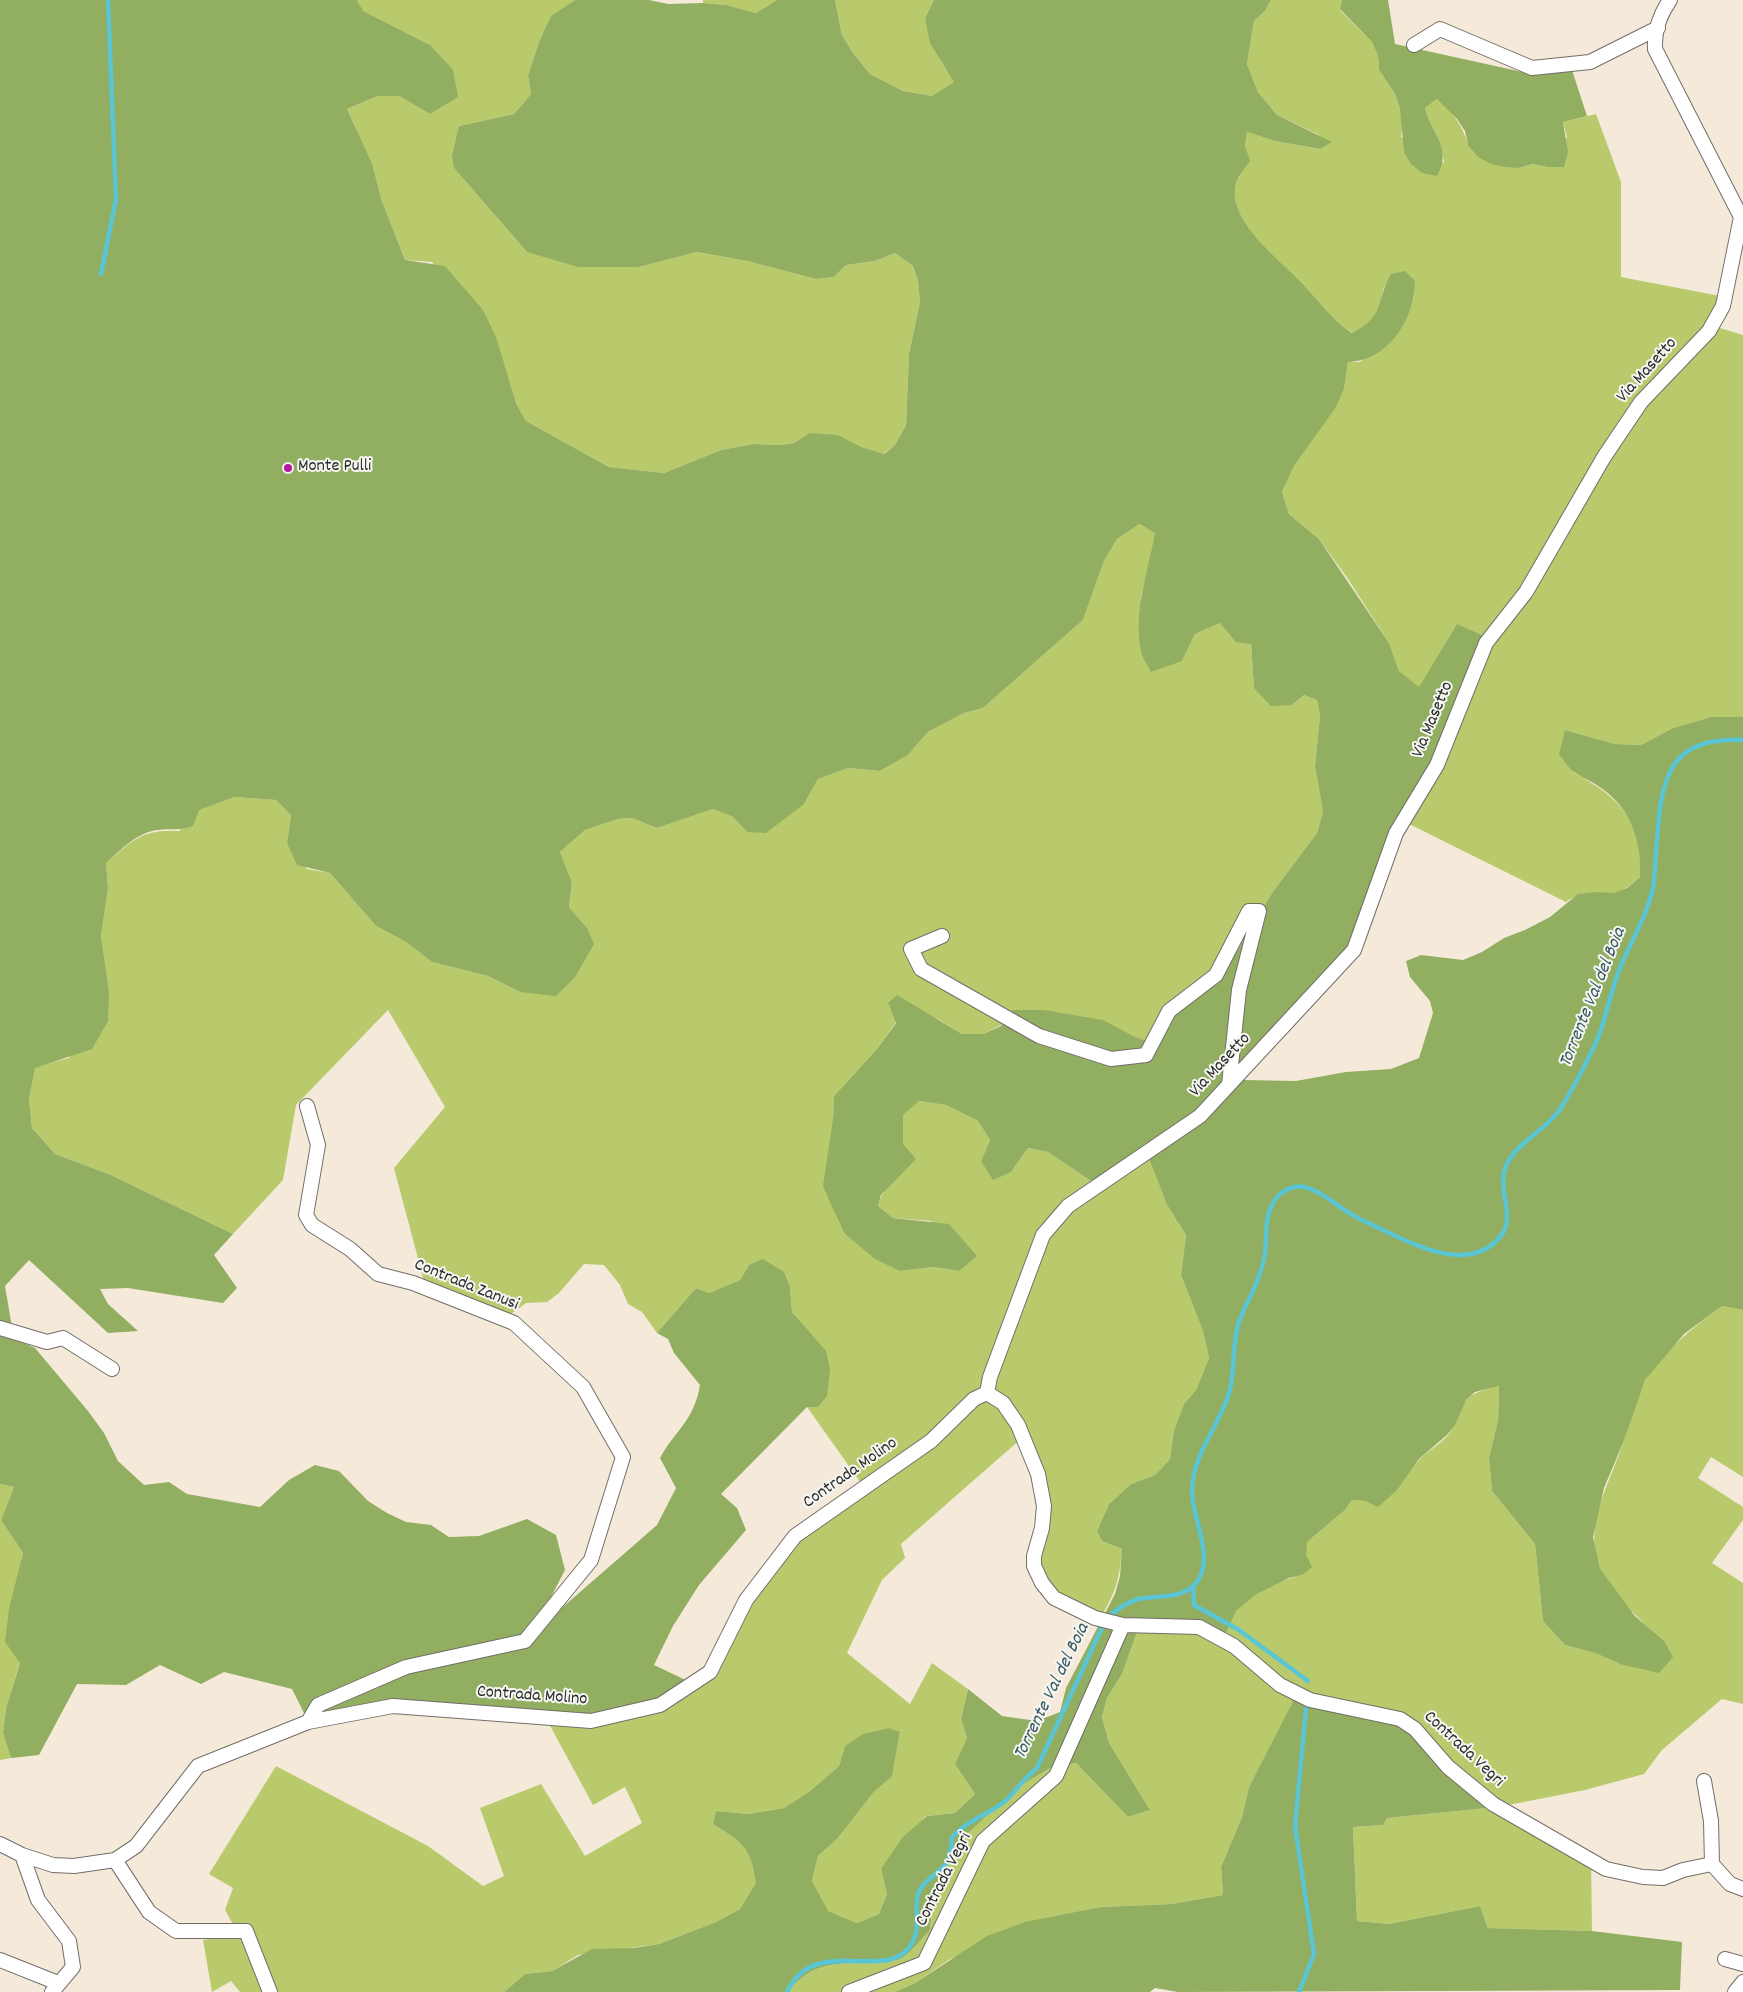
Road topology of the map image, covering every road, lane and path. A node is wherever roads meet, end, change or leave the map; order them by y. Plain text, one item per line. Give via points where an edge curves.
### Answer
1 (1670, 0) edge
2 (1658, 28) junction
3 (1414, 45) dead end
4 (1742, 213) edge
5 (942, 936) dead end
6 (1229, 1085) junction
7 (307, 1106) dead end
8 (0, 1328) edge
9 (112, 1369) dead end
10 (987, 1393) junction
11 (1121, 1625) junction
12 (308, 1722) junction
13 (1704, 1781) dead end
14 (0, 1844) edge
15 (22, 1856) junction
16 (115, 1860) junction
17 (1712, 1864) junction
18 (1743, 1889) edge
19 (1725, 1959) dead end
20 (0, 1960) edge
21 (1743, 1964) edge
22 (1743, 1982) edge
23 (55, 1988) edge
24 (270, 1992) edge
25 (849, 1992) edge
26 (1735, 1992) edge

1 - 2 street, Via Masetto
2 - 3 street via 1590,62 1532,68 1440,29
2 - 4 street, Via Masetto via 1654,38 1655,49
4 - 6 street, Via Masetto via 1723,306 1709,331 1640,402 1604,457 1526,592 1486,643 1437,765 1396,833 1354,950
5 - 6 street via 911,949 921,969 1039,1036 1111,1059 1146,1055 1168,1011 1216,975 1249,911 1259,911 1239,990
6 - 10 street, Via Masetto via 1200,1116 1068,1206 1043,1235 990,1377
7 - 12 street, Contrada Zanusi via 318,1145 306,1215 312,1226 350,1249 378,1274 413,1283 514,1323 583,1387 623,1457 591,1560 525,1641 406,1667 318,1705
8 - 9 street via 47,1342 63,1338
10 - 11 street, Contrada Vegri via 1003,1403 1018,1425 1038,1474 1044,1506 1034,1566 1042,1583 1054,1598 1095,1618
10 - 12 street, Contrada Molino via 974,1399 931,1441 795,1536 746,1600 710,1672 660,1705 591,1721 393,1706
11 - 17 street, Contrada Vegri via 1199,1628 1234,1646 1280,1685 1310,1700 1400,1719 1415,1729 1448,1766 1493,1804 1606,1869 1663,1878
11 - 25 street, Contrada Vegri via 1056,1776 983,1841 924,1963
12 - 16 street, Contrada Molino via 198,1766 136,1846
13 - 17 street via 1711,1821
14 - 15 street, Contrada Molino
15 - 16 street, Contrada Molino via 53,1865 74,1866
15 - 23 street via 38,1900 69,1941 72,1966
16 - 24 street via 149,1912 176,1931 246,1930
17 - 18 street via 1730,1884
19 - 21 street
20 - 23 street
22 - 26 street

